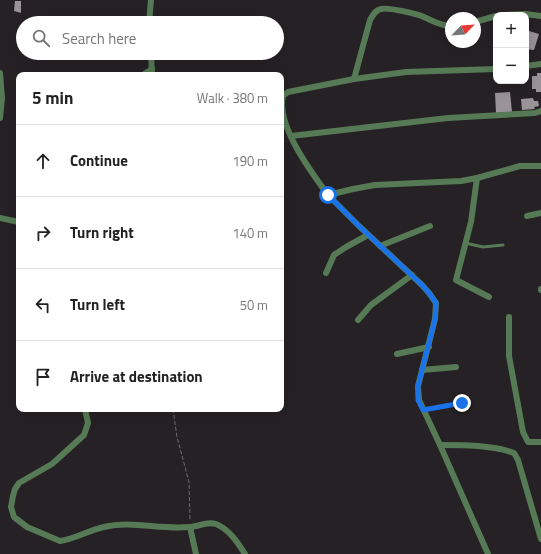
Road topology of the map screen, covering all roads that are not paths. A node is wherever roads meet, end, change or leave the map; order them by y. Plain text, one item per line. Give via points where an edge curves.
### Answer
1 (151, 0) edge
2 (529, 14) edge
3 (148, 16) edge
4 (541, 16) edge
5 (493, 17) edge
6 (481, 20) edge
7 (445, 25) edge
8 (151, 60) edge
9 (541, 64) edge
10 (529, 66) edge
11 (493, 69) edge
12 (152, 72) edge
13 (0, 73) edge
14 (354, 79) junction
15 (284, 95) edge
16 (541, 111) edge
17 (0, 118) edge
18 (284, 119) edge
19 (291, 136) junction
20 (541, 166) edge
21 (477, 178) junction
22 (328, 195) junction
23 (541, 213) edge
24 (527, 216) dead end
25 (0, 218) edge
26 (16, 221) edge
27 (430, 226) dead end
28 (368, 235) junction
29 (465, 243) junction
30 (503, 245) dead end
31 (380, 246) junction
32 (326, 273) dead end
33 (412, 275) junction
34 (489, 297) dead end
35 (509, 317) dead end
36 (358, 320) dead end
37 (429, 347) junction
38 (397, 354) dead end
39 (456, 367) dead end
40 (422, 370) junction
41 (462, 403) dead end
42 (423, 410) junction
43 (86, 412) edge
44 (541, 442) edge
45 (440, 445) junction
46 (190, 528) junction
47 (541, 539) edge
48 (196, 554) edge
49 (245, 554) edge
50 (488, 554) edge

1 - 3 street
2 - 4 street
5 - 6 street
7 - 14 street via 407,12 381,9 375,12 370,20
8 - 12 street
9 - 10 street
11 - 14 street via 406,72
13 - 17 street
14 - 15 street via 288,92
16 - 19 street via 448,118
18 - 19 street
19 - 22 street via 307,166
20 - 21 street via 520,166
21 - 22 street via 375,185
21 - 29 street via 471,222
22 - 28 street
23 - 24 street
25 - 26 street
27 - 31 street
28 - 31 street
28 - 32 street via 334,255
29 - 30 lane via 483,247
29 - 34 street via 456,280
31 - 33 street
33 - 36 street via 371,305
33 - 37 street via 436,303
35 - 44 street via 509,356 523,432 528,442
37 - 38 street
37 - 40 street
39 - 40 street
40 - 42 street via 418,400
41 - 42 lane
42 - 45 street
43 - 46 street via 88,423 84,435 52,464 19,483 11,507 14,517 28,527 60,541 114,525
45 - 47 street via 462,445 514,453
45 - 50 street
46 - 48 street
46 - 49 street via 216,524 231,535

